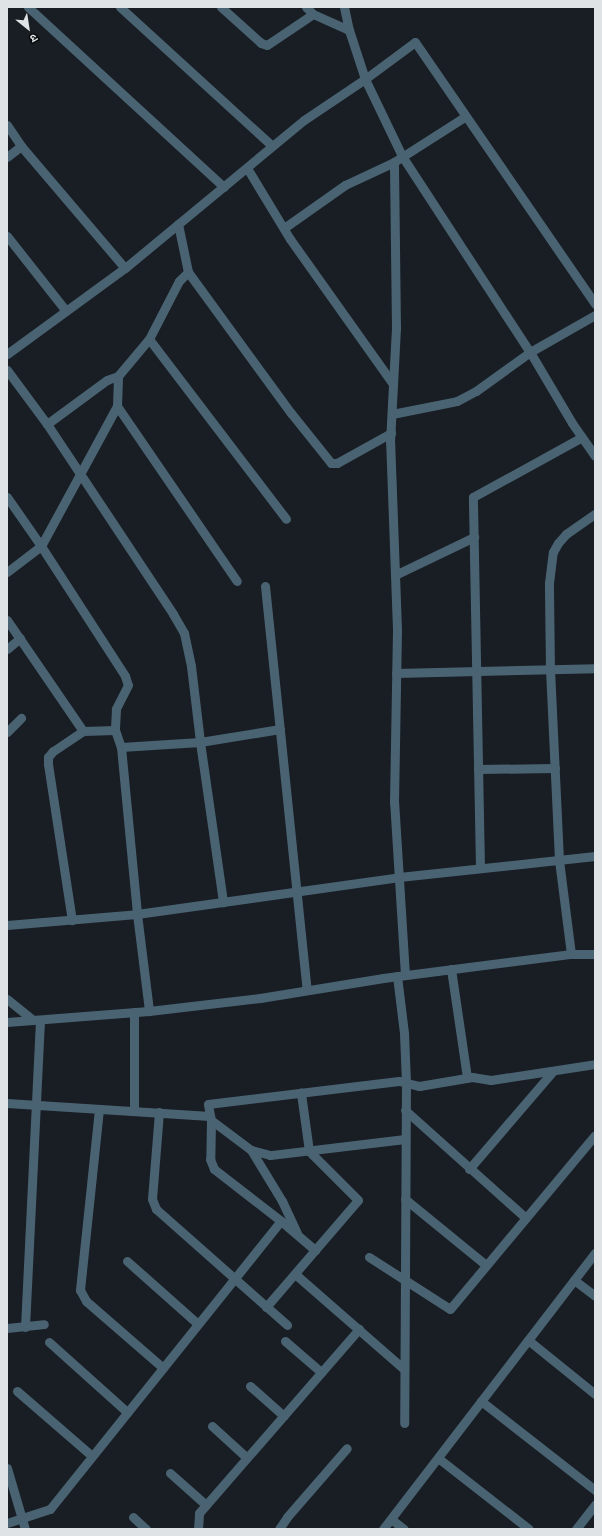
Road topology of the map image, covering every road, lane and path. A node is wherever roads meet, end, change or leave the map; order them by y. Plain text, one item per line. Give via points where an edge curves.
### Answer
1 (28, 7) edge
2 (120, 7) edge
3 (222, 7) edge
4 (306, 7) edge
5 (344, 7) edge
6 (313, 14) junction
7 (349, 30) junction
8 (365, 79) junction
9 (466, 116) junction
10 (7, 125) edge
11 (20, 146) junction
12 (272, 146) junction
13 (402, 156) junction
14 (7, 157) edge
15 (394, 162) junction
16 (247, 168) junction
17 (224, 186) junction
18 (178, 224) junction
19 (284, 228) junction
20 (7, 236) edge
21 (125, 268) junction
22 (188, 272) junction
23 (595, 304) edge
24 (66, 312) junction
25 (595, 315) edge
26 (149, 339) junction
27 (530, 352) junction
28 (7, 354) edge
29 (7, 370) edge
30 (118, 376) junction
31 (393, 384) junction
32 (117, 406) junction
33 (392, 414) junction
34 (47, 424) junction
35 (391, 433) junction
36 (582, 437) junction
37 (595, 456) edge
38 (80, 474) junction
39 (7, 497) edge
40 (595, 514) edge
41 (286, 519) dead end
42 (474, 536) junction
43 (41, 546) junction
44 (7, 572) edge
45 (395, 575) junction
46 (237, 581) dead end
47 (265, 586) dead end
48 (7, 620) edge
49 (20, 638) junction
50 (7, 649) edge
51 (595, 668) edge
52 (550, 671) junction
53 (396, 672) junction
54 (476, 672) junction
55 (21, 718) dead end
56 (280, 729) junction
57 (115, 730) junction
58 (83, 731) junction
59 (7, 732) edge
60 (200, 742) junction
61 (121, 747) junction
62 (554, 768) junction
63 (478, 769) junction
64 (595, 856) edge
65 (558, 860) junction
66 (480, 868) junction
67 (399, 877) junction
68 (297, 892) junction
69 (223, 902) junction
70 (137, 914) junction
71 (72, 920) junction
72 (7, 925) edge
73 (571, 954) junction
74 (595, 954) edge
75 (451, 969) junction
76 (401, 976) junction
77 (307, 990) junction
78 (7, 999) edge
79 (149, 1011) junction
80 (134, 1012) junction
81 (36, 1020) junction
82 (7, 1022) edge
83 (594, 1065) edge
84 (553, 1070) junction
85 (467, 1078) junction
86 (406, 1082) junction
87 (301, 1092) junction
88 (7, 1103) edge
89 (36, 1105) junction
90 (99, 1109) junction
91 (406, 1110) junction
92 (134, 1111) junction
93 (159, 1112) junction
94 (210, 1118) junction
95 (595, 1135) edge
96 (405, 1139) junction
97 (251, 1150) junction
98 (309, 1151) junction
99 (470, 1169) junction
100 (405, 1199) junction
101 (526, 1218) junction
102 (281, 1221) junction
103 (298, 1236) junction
104 (315, 1250) junction
105 (595, 1253) edge
106 (369, 1257) dead end
107 (127, 1261) dead end
108 (486, 1266) junction
109 (295, 1274) junction
110 (234, 1279) junction
111 (404, 1280) junction
112 (574, 1280) junction
113 (595, 1296) edge
114 (266, 1307) junction
115 (44, 1324) dead end
116 (198, 1324) junction
117 (287, 1325) dead end
118 (25, 1327) junction
119 (7, 1328) edge
120 (359, 1329) junction
121 (528, 1340) junction
122 (285, 1341) dead end
123 (49, 1342) dead end
124 (163, 1368) junction
125 (404, 1368) junction
126 (321, 1372) junction
127 (250, 1386) dead end
128 (17, 1391) dead end
129 (595, 1394) edge
130 (481, 1401) junction
131 (127, 1412) junction
132 (284, 1416) junction
133 (404, 1423) dead end
134 (212, 1426) dead end
135 (347, 1448) dead end
136 (92, 1456) junction
137 (247, 1458) junction
138 (438, 1458) junction
139 (7, 1468) edge
140 (170, 1473) dead end
141 (595, 1490) edge
142 (206, 1505) junction
143 (595, 1505) edge
144 (133, 1517) dead end
145 (22, 1518) junction
146 (391, 1519) junction
147 (7, 1523) edge
148 (25, 1529) edge
149 (146, 1529) edge
150 (198, 1529) edge
151 (279, 1529) edge
152 (383, 1529) edge
153 (404, 1529) edge
154 (529, 1529) edge
155 (576, 1529) edge

1 - 17 street
2 - 12 street
3 - 6 street via 261,43 267,45
4 - 6 street
5 - 7 street
6 - 7 street
7 - 8 street
8 - 9 street via 415,42
8 - 12 street via 304,120
8 - 13 street
9 - 13 street
9 - 23 street
10 - 11 street
11 - 14 street
11 - 21 street
12 - 16 street
13 - 15 street
13 - 27 street
15 - 19 street via 345,186
15 - 31 street via 396,329
16 - 17 street
16 - 19 street
17 - 18 street
18 - 21 street
18 - 22 street
19 - 31 street
20 - 24 street
21 - 24 street
22 - 26 street via 179,281
22 - 35 street via 291,413 331,463 337,463
24 - 28 street
25 - 27 street
26 - 30 street
26 - 41 street
27 - 33 street via 476,391 457,401
27 - 36 street
29 - 34 street
30 - 32 street
30 - 34 street via 107,380
31 - 33 street
32 - 38 street
32 - 46 street
33 - 35 street
34 - 38 street
35 - 45 street
36 - 37 street
36 - 42 street via 473,497
38 - 43 street
38 - 60 street via 184,633 191,666
39 - 43 street
40 - 52 street via 566,534 553,552 549,583
42 - 45 street
42 - 54 street
43 - 44 street
43 - 57 street via 126,676 128,685 116,708
45 - 53 street
47 - 56 street
48 - 49 street
49 - 50 street
49 - 58 street
51 - 52 street
52 - 54 street
52 - 62 street
53 - 54 street
53 - 67 street via 394,802
54 - 63 street
55 - 59 street
56 - 60 street
56 - 68 street
57 - 58 street
57 - 61 street
58 - 71 street via 48,757
60 - 61 street
60 - 69 street
61 - 70 street
62 - 63 street
62 - 65 street
63 - 66 street
64 - 65 street
65 - 66 street
65 - 73 street
66 - 67 street
67 - 68 street
67 - 76 street
68 - 69 street
68 - 77 street
69 - 70 street
70 - 71 street
70 - 79 street
71 - 72 street
73 - 74 street
73 - 75 street
75 - 76 street
75 - 85 street
76 - 77 street
76 - 86 street
77 - 79 street
78 - 81 street
79 - 80 street
80 - 81 street
80 - 92 street
81 - 82 street
81 - 89 street
83 - 84 street
84 - 85 street via 491,1080
84 - 99 street
85 - 86 street via 419,1086
86 - 87 street
86 - 91 street
87 - 94 street via 208,1104
87 - 98 street
88 - 89 street
89 - 90 street
89 - 118 street
90 - 92 street
90 - 124 street via 80,1290 86,1301
91 - 96 street
91 - 99 street
92 - 93 street
93 - 94 street
93 - 110 street via 152,1199 156,1209
94 - 97 street
94 - 102 street via 210,1159 214,1169
95 - 101 street
96 - 98 street
96 - 100 street
97 - 98 street via 270,1155
97 - 103 street via 282,1200
98 - 104 street via 358,1200
99 - 101 street
100 - 108 street
100 - 111 street
101 - 108 street
102 - 103 street
102 - 110 street
103 - 104 street
104 - 109 street
105 - 112 street
106 - 111 street
107 - 116 street
108 - 111 street via 450,1309
109 - 114 street
109 - 120 street
110 - 114 street
110 - 116 street
111 - 125 street
112 - 113 street
112 - 121 street
114 - 117 street
115 - 118 street
116 - 124 street
118 - 119 street
120 - 125 street
120 - 126 street
121 - 129 street
121 - 130 street
122 - 126 street
123 - 131 street
124 - 131 street
125 - 133 street
126 - 132 street
127 - 132 street
128 - 136 street
130 - 138 street
130 - 141 street
131 - 136 street
132 - 137 street
134 - 137 street
135 - 151 street
136 - 145 street via 50,1508
137 - 142 street
138 - 146 street
138 - 154 street
139 - 145 street
140 - 142 street
142 - 150 street via 199,1513
143 - 155 street
144 - 149 street
145 - 147 street
145 - 148 street
146 - 152 street
146 - 153 street

